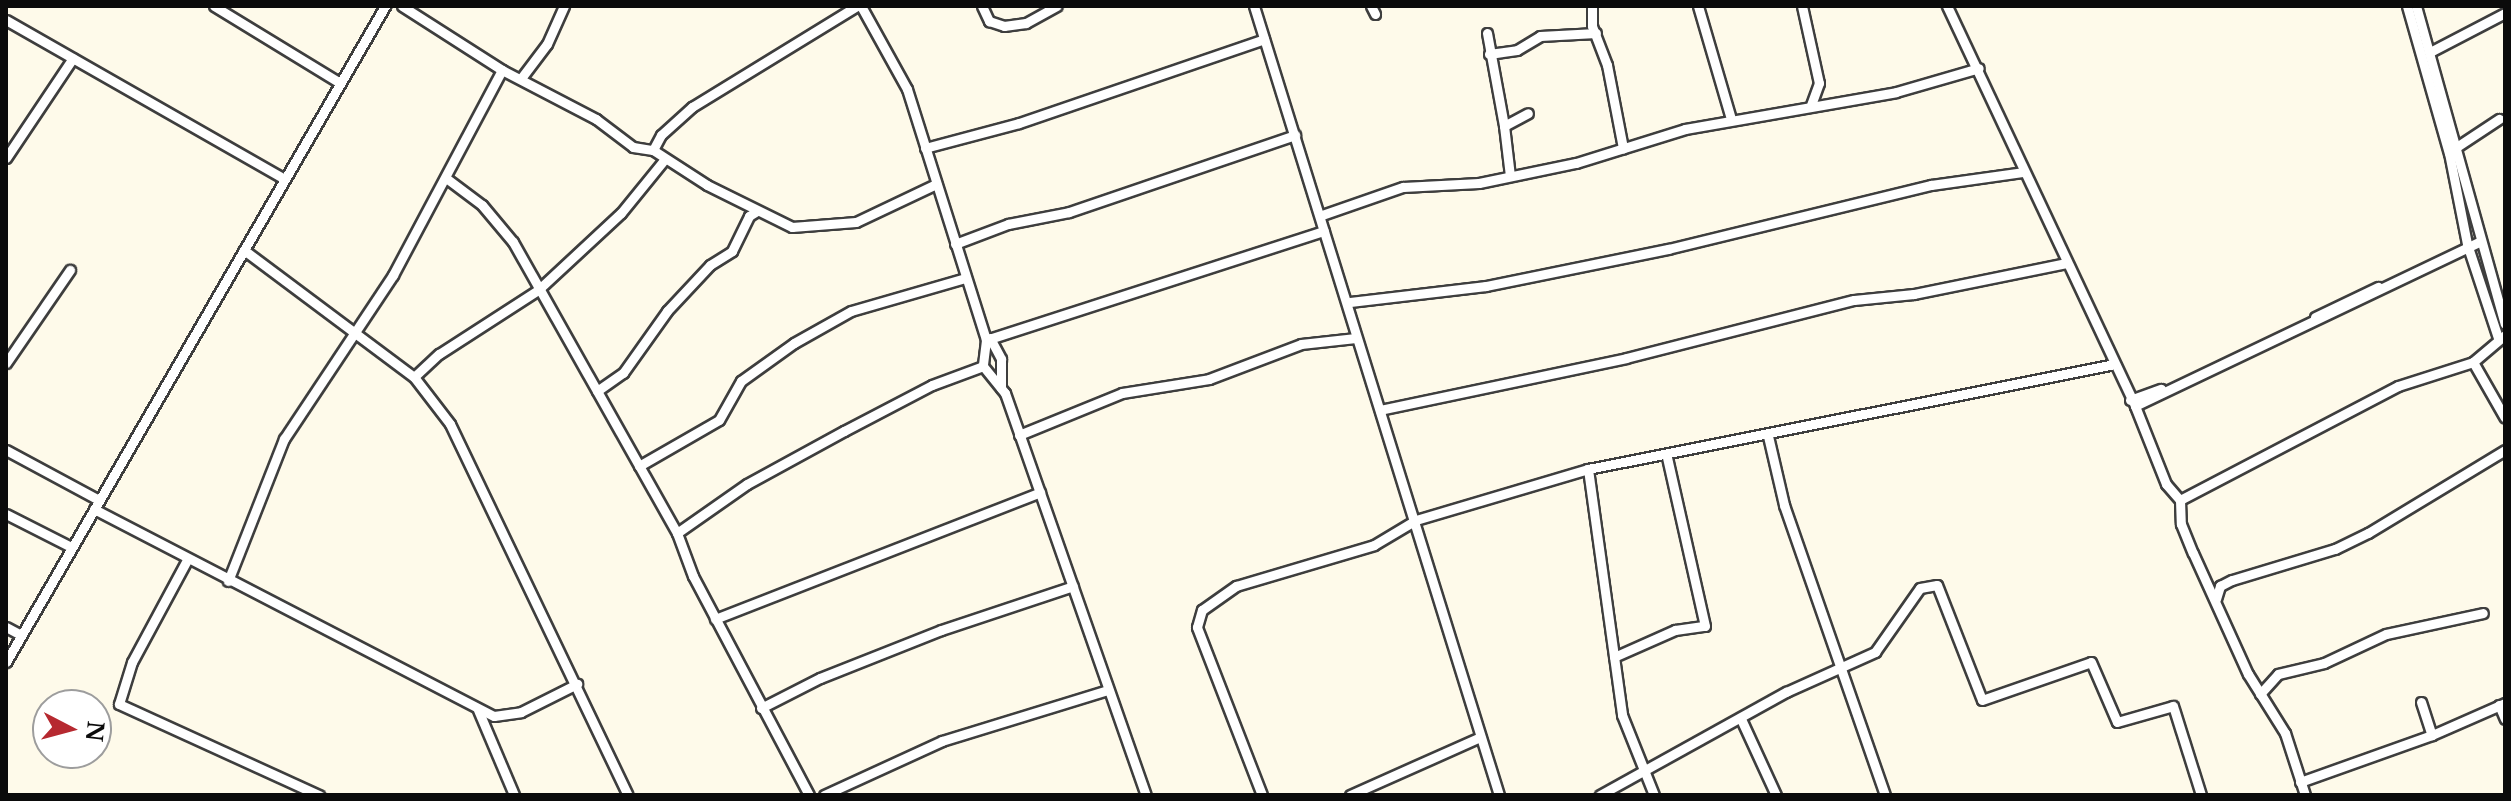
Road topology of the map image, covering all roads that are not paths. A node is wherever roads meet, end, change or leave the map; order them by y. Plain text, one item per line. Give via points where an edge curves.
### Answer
1 (214, 6) edge
2 (385, 6) edge
3 (402, 6) edge
4 (564, 6) edge
5 (859, 6) edge
6 (982, 6) edge
7 (1057, 6) edge
8 (1254, 6) edge
9 (1592, 6) edge
10 (1802, 6) edge
11 (1947, 6) edge
12 (2407, 6) edge
13 (2416, 6) edge
14 (1700, 8) edge
15 (2505, 13) edge
16 (6, 20) edge
17 (1487, 33) dead end
18 (1596, 33) junction
19 (1264, 39) junction
20 (2430, 52) junction
21 (1489, 54) junction
22 (73, 58) junction
23 (1979, 68) junction
24 (502, 70) junction
25 (522, 77) junction
26 (340, 83) junction
27 (1811, 105) junction
28 (1528, 113) dead end
29 (1731, 119) junction
30 (2502, 120) edge
31 (1504, 126) junction
32 (1295, 135) junction
33 (925, 148) junction
34 (1623, 148) junction
35 (653, 150) junction
36 (2454, 151) junction
37 (6, 158) edge
38 (664, 160) junction
39 (2024, 172) junction
40 (1510, 176) junction
41 (446, 178) junction
42 (285, 179) junction
43 (936, 184) junction
44 (757, 211) junction
45 (1322, 215) junction
46 (1324, 231) junction
47 (2481, 241) junction
48 (955, 244) junction
49 (2467, 244) junction
50 (244, 250) junction
51 (2067, 263) junction
52 (70, 270) dead end
53 (965, 278) junction
54 (538, 290) junction
55 (1350, 302) junction
56 (2505, 324) edge
57 (353, 331) junction
58 (2501, 336) edge
59 (1356, 338) junction
60 (988, 339) junction
61 (9, 348) edge
62 (2473, 362) junction
63 (6, 363) edge
64 (2115, 364) junction
65 (983, 366) junction
66 (414, 377) junction
67 (1001, 388) junction
68 (597, 391) junction
69 (2132, 403) junction
70 (1380, 410) junction
71 (2505, 418) edge
72 (1019, 435) junction
73 (1768, 436) junction
74 (6, 450) edge
75 (2505, 450) edge
76 (1667, 457) junction
77 (639, 466) junction
78 (1588, 469) junction
79 (1040, 492) junction
80 (2180, 500) junction
81 (96, 505) junction
82 (6, 514) edge
83 (1416, 520) junction
84 (677, 533) junction
85 (71, 547) junction
86 (187, 560) junction
87 (228, 581) junction
88 (1073, 586) junction
89 (2216, 600) junction
90 (2483, 613) dead end
91 (715, 619) junction
92 (6, 627) edge
93 (21, 635) junction
94 (1614, 657) junction
95 (6, 662) edge
96 (1844, 664) junction
97 (577, 684) junction
98 (1108, 690) junction
99 (2260, 694) junction
100 (2421, 702) dead end
101 (2502, 704) edge
102 (761, 708) junction
103 (478, 710) junction
104 (1741, 719) junction
105 (2505, 719) edge
106 (2432, 735) junction
107 (1480, 737) junction
108 (1642, 770) junction
109 (2300, 782) junction
110 (319, 795) edge
111 (514, 795) edge
112 (628, 795) edge
113 (809, 795) edge
114 (824, 795) edge
115 (1146, 795) edge
116 (1262, 795) edge
117 (1350, 795) edge
118 (1499, 795) edge
119 (1600, 795) edge
120 (1654, 795) edge
121 (1776, 795) edge
122 (1885, 795) edge
123 (2201, 795) edge
124 (2305, 795) edge

1 - 26 street
2 - 26 street
3 - 24 street
4 - 25 street via 547,44
5 - 33 street via 907,89
5 - 35 street via 692,107 655,141
6 - 7 street via 989,21 1004,26 1034,20
8 - 19 street
9 - 18 street
10 - 27 street via 1819,83
11 - 23 street
12 - 36 street
13 - 20 street
14 - 29 street
15 - 20 street
16 - 22 street
17 - 21 street
18 - 21 street via 1540,36 1517,50
18 - 34 street
19 - 32 street
19 - 33 street via 1019,123
20 - 36 street
21 - 31 street
22 - 37 street
22 - 42 street
23 - 27 street via 1896,92
23 - 39 street
24 - 25 street
24 - 41 street
25 - 35 street via 633,147
26 - 42 street
27 - 29 street
28 - 31 street
29 - 34 street
30 - 36 street
31 - 40 street
32 - 45 street
32 - 48 street via 1069,212 1008,224
33 - 43 street
34 - 40 street
35 - 38 street
36 - 47 street
36 - 49 street
38 - 44 street
38 - 54 street via 621,213
39 - 51 street
39 - 55 street via 1931,185 1668,249 1486,286
40 - 45 street via 1403,187
41 - 54 street via 494,217
41 - 57 street via 393,275
42 - 50 street
43 - 44 street via 840,225 792,227
43 - 48 street
44 - 68 street via 749,216 732,251 710,265 667,311 623,373
45 - 46 street
46 - 55 street
46 - 60 street
47 - 56 street
47 - 69 street
48 - 53 street
49 - 58 street
49 - 69 street
50 - 57 street
50 - 81 street
51 - 64 street
51 - 70 street via 1914,294 1854,300 1626,358
52 - 61 street
53 - 60 street
53 - 77 street via 851,311 794,343 741,381 719,420
54 - 66 street via 439,354
54 - 68 street
55 - 59 street
57 - 66 street
57 - 87 street via 284,439
58 - 62 street
59 - 70 street
59 - 72 street via 1301,344 1209,379 1122,393
60 - 65 street
60 - 67 street via 1001,359
61 - 63 street
62 - 71 street
62 - 80 street via 2398,386
64 - 69 street
64 - 73 street via 1799,425
65 - 67 street
65 - 84 street via 932,385 844,431 747,484
66 - 97 street via 450,424
67 - 72 street
68 - 77 street
69 - 80 street via 2166,484
70 - 83 street
72 - 79 street
73 - 76 street
73 - 96 street via 1784,505
74 - 81 street
75 - 89 street via 2335,549 2220,586
76 - 78 street
76 - 94 street via 1705,626 1675,630
77 - 84 street
78 - 83 street
78 - 94 street
79 - 88 street
79 - 91 street
80 - 89 street via 2181,524
81 - 85 street
81 - 86 street
82 - 85 street
83 - 107 street via 1448,643
83 - 116 street via 1374,545 1236,586 1202,610 1197,627 1203,646
84 - 91 street
85 - 93 street
86 - 87 street
86 - 110 street via 132,662 119,704
87 - 103 street
88 - 98 street
88 - 102 street via 928,635
89 - 99 street
90 - 99 street via 2386,634 2324,663 2278,674
91 - 102 street
92 - 93 street
93 - 95 street
94 - 108 street via 1622,715
96 - 104 street
96 - 122 street
96 - 123 street via 1875,652 1920,588 1937,585 1982,700 2091,662 2117,722 2173,706
97 - 103 street via 508,716
97 - 112 street
98 - 114 street via 942,741
98 - 115 street
99 - 109 street via 2285,733
100 - 106 street
101 - 105 street
101 - 106 street
102 - 113 street
103 - 111 street
104 - 108 street
104 - 121 street
106 - 109 street
107 - 117 street
107 - 118 street
108 - 119 street
108 - 120 street
109 - 124 street

